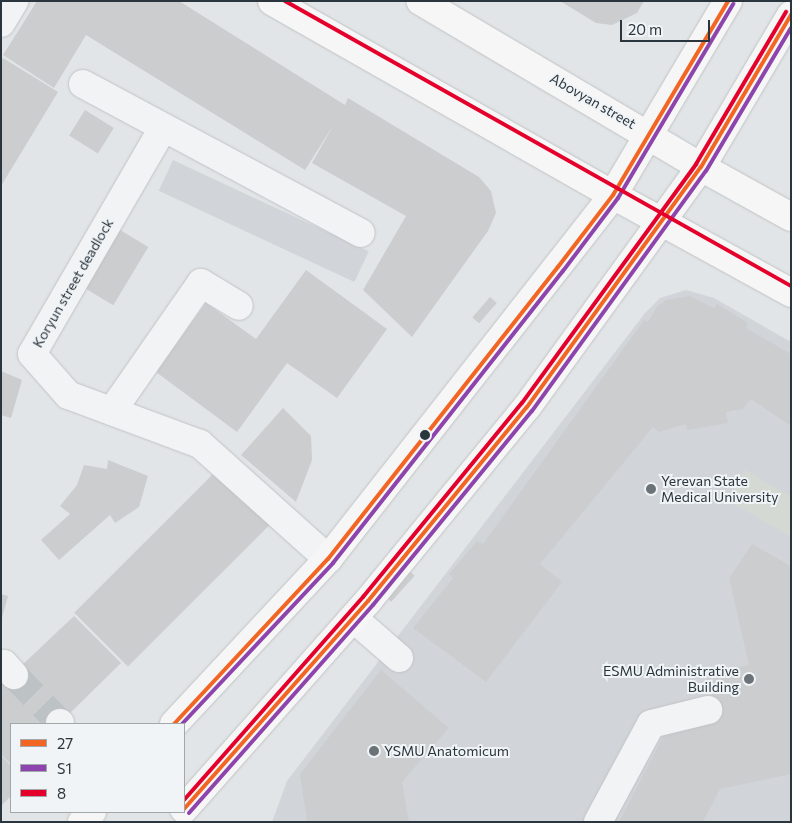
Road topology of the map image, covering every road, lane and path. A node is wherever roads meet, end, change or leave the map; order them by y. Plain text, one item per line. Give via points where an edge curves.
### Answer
1 (14, 1) edge
2 (272, 1) edge
3 (420, 1) edge
4 (728, 1) edge
5 (791, 15) edge
6 (1, 22) edge
7 (83, 84) dead end
8 (163, 128) junction
9 (649, 134) junction
10 (701, 167) junction
11 (613, 195) junction
12 (791, 217) edge
13 (662, 222) junction
14 (361, 233) dead end
15 (791, 293) edge
16 (239, 306) dead end
17 (112, 411) junction
18 (328, 559) junction
19 (354, 618) junction
20 (399, 658) dead end
21 (708, 710) dead end
22 (175, 723) edge
23 (185, 807) edge
24 (91, 813) edge
25 (82, 822) edge
26 (598, 822) edge

1 - 6 street
2 - 11 main road
3 - 9 main road, Abovyan street
4 - 9 main road
5 - 10 main road
7 - 8 street
8 - 14 street
8 - 17 street, Koryun street deadlock via 32,354 68,395
9 - 10 main road, Abovyan street
9 - 11 main road
10 - 12 main road, Abovyan street
10 - 13 main road
11 - 13 main road
11 - 18 main road
13 - 15 main road
13 - 19 main road via 527,407
16 - 17 street via 201,283
17 - 18 street, Koryun street deadlock via 200,444
18 - 22 main road
19 - 20 street
19 - 23 main road
21 - 26 street via 651,724
24 - 25 main road

